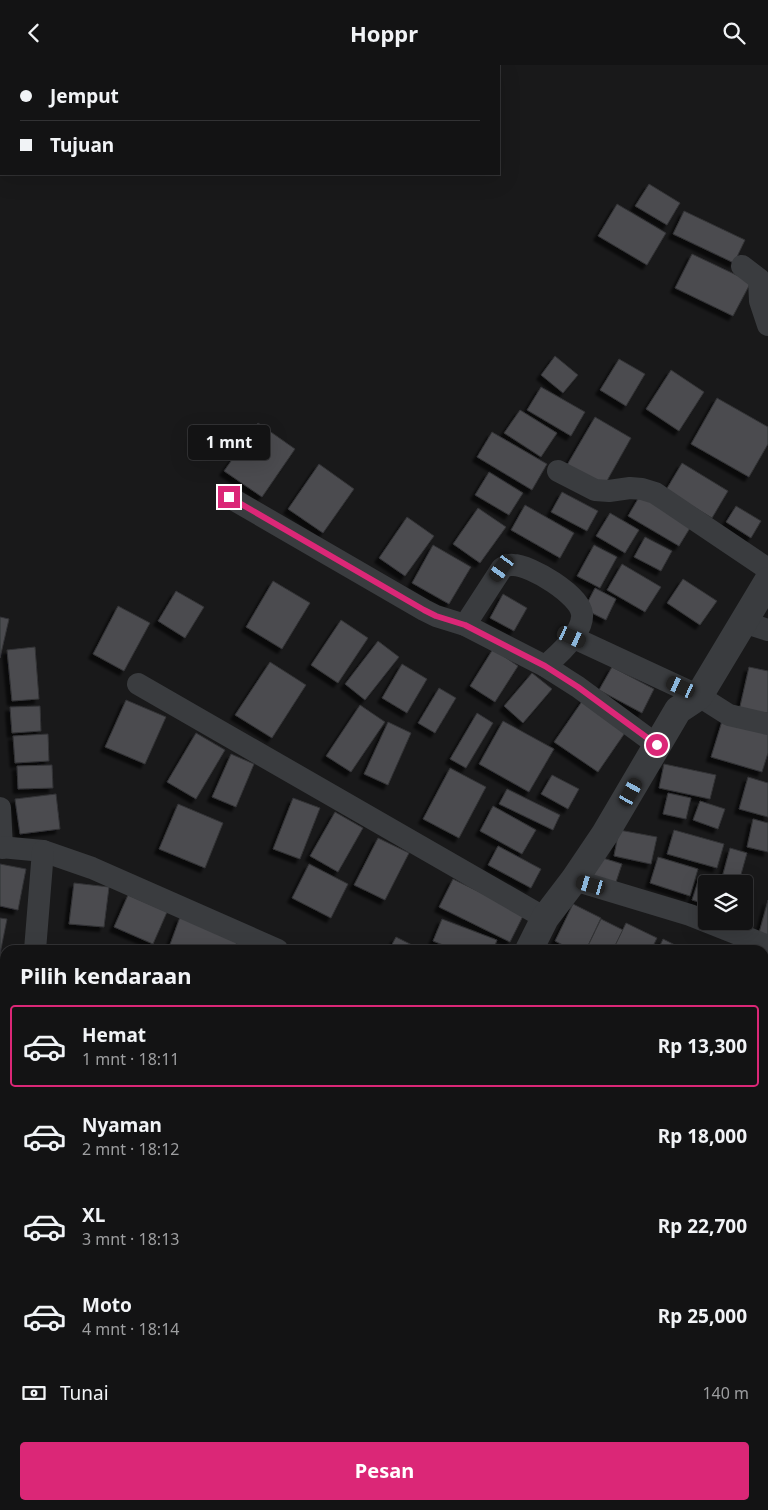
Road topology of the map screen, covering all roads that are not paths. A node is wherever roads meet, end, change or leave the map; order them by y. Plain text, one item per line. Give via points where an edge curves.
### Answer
1 (742, 266) dead end
2 (768, 325) edge
3 (558, 471) dead end
4 (229, 497) dead end
5 (768, 569) edge
6 (768, 581) edge
7 (465, 625) junction
8 (755, 626) edge
9 (572, 637) junction
10 (545, 666) junction
11 (138, 684) dead end
12 (699, 696) junction
13 (768, 724) edge
14 (657, 745) junction
15 (0, 808) edge
16 (1, 847) edge
17 (43, 851) junction
18 (574, 880) junction
19 (545, 918) junction
20 (35, 945) edge
21 (267, 945) edge
22 (535, 945) edge
23 (765, 945) edge

1 - 2 street via 759,279 760,301
3 - 5 street via 595,490 630,488 655,493
4 - 7 street via 424,610
6 - 8 street
7 - 9 street via 502,568 515,564 562,588 578,605 582,621
7 - 10 street
8 - 12 street
9 - 10 street
9 - 12 street
10 - 14 street
11 - 19 street
12 - 13 street via 729,715
12 - 14 street via 678,710
14 - 18 street
15 - 16 street
16 - 17 street
17 - 20 street
17 - 21 street via 128,883
18 - 19 street
18 - 23 street via 690,915
19 - 22 street

